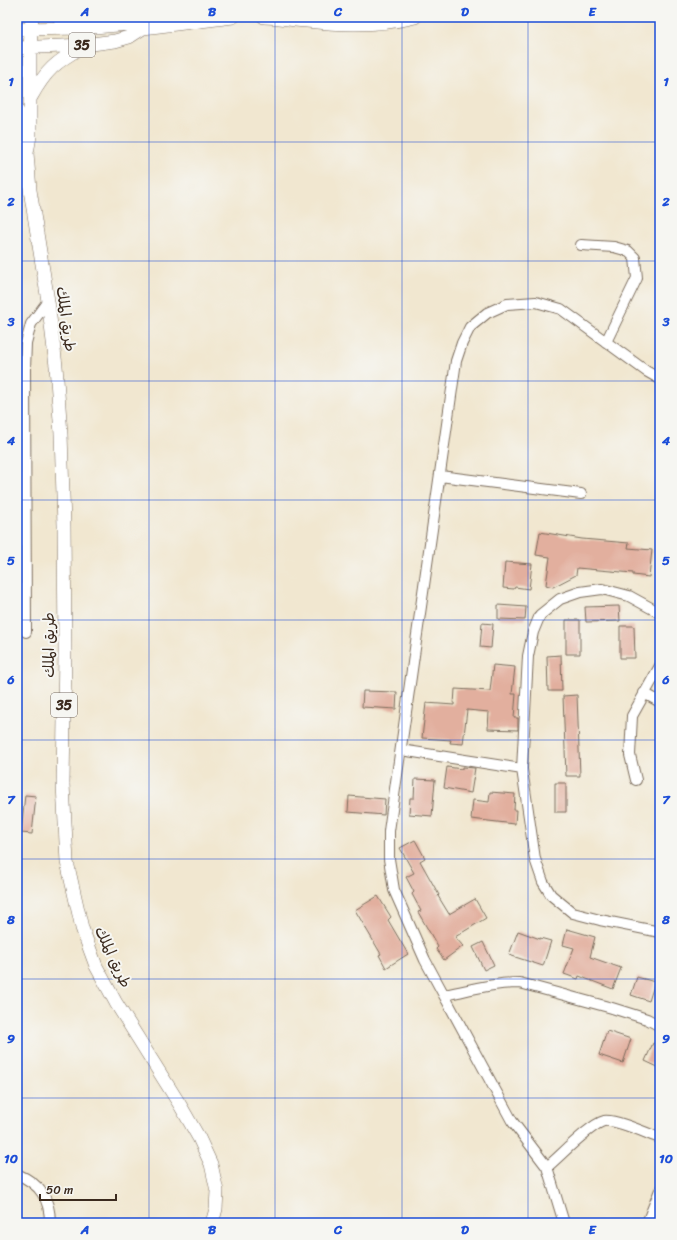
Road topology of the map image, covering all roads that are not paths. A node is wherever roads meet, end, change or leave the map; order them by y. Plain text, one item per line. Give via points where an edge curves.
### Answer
1 (59, 17) edge
2 (233, 17) edge
3 (264, 17) edge
4 (415, 17) edge
5 (32, 23) edge
6 (84, 28) junction
7 (143, 28) junction
8 (17, 29) edge
9 (84, 45) junction
10 (24, 48) edge
11 (31, 98) junction
12 (17, 110) edge
13 (27, 152) junction
14 (581, 245) dead end
15 (48, 301) junction
16 (606, 342) junction
17 (660, 379) edge
18 (440, 476) junction
19 (581, 494) dead end
20 (660, 612) edge
21 (26, 632) dead end
22 (660, 666) edge
23 (644, 693) junction
24 (660, 702) edge
25 (401, 750) junction
26 (522, 769) junction
27 (636, 780) dead end
28 (660, 932) edge
29 (444, 996) junction
30 (660, 1026) edge
31 (660, 1138) edge
32 (547, 1167) junction
33 (17, 1174) edge
34 (660, 1190) edge
35 (50, 1223) edge
36 (212, 1223) edge
37 (564, 1223) edge
38 (648, 1223) edge

1 - 6 main road
2 - 7 main road, 35
3 - 4 main road via 309,22 362,23
5 - 6 main road, 35
5 - 8 main road, 35
5 - 10 main road, طريق الملك / 35
6 - 7 main road, 35 via 129,24
7 - 9 main road, 35 via 130,37
9 - 10 main road, 35
9 - 11 main road via 49,69
10 - 11 main road, طريق الملك / 35
11 - 13 main road, طريق الملك / 35
12 - 13 main road, طريق الملك / 35 via 20,136
13 - 15 main road, طريق الملك / 35 via 30,190
14 - 16 street via 614,247 628,251 635,258 637,278
15 - 21 street via 31,324 26,343
15 - 36 main road, طريق الملك / 35 via 61,434 65,630 63,784 67,862 82,928 96,966 180,1105 211,1164 217,1191
16 - 17 street
16 - 18 street via 561,309 536,302 507,304 487,313 470,327 456,361
18 - 19 street
18 - 25 street
20 - 26 street via 629,596 602,589 580,592 560,600 540,615 528,656
22 - 23 street
23 - 24 street
23 - 27 street via 632,716 630,755
25 - 26 street
25 - 29 street via 389,831 388,859 394,890
26 - 28 street via 535,859 543,882 551,895 573,913
29 - 30 street via 473,989 520,983 612,1008
29 - 32 street via 512,1121
31 - 32 street via 616,1122 605,1121 580,1137
32 - 37 street
33 - 35 street via 38,1186 46,1198
34 - 38 street

